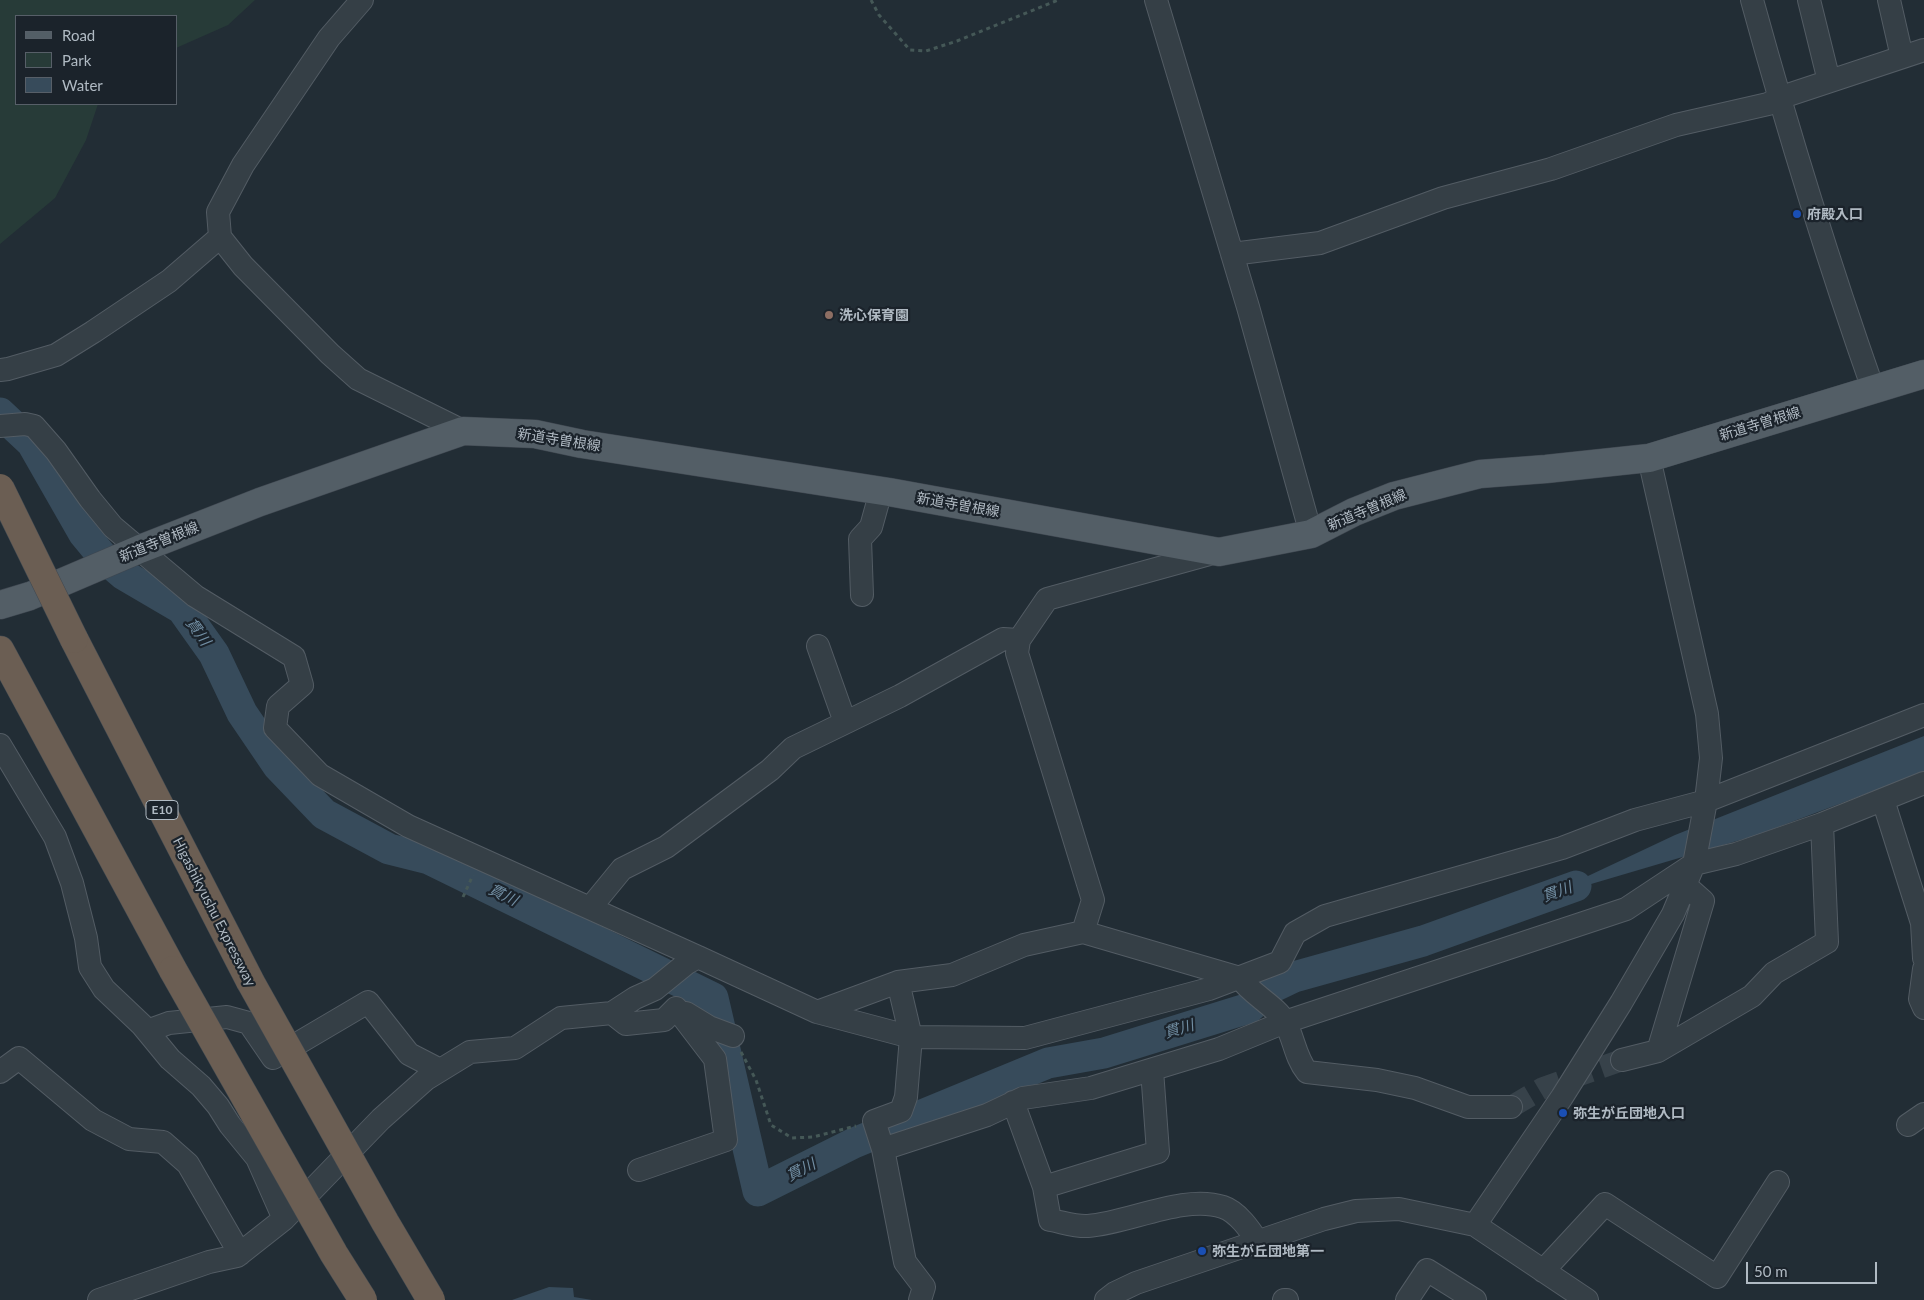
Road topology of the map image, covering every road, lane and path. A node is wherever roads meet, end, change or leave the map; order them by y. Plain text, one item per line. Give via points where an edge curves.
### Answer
1 (362, 0) edge
2 (871, 0) edge
3 (1058, 0) edge
4 (1156, 0) edge
5 (1752, 0) edge
6 (1809, 0) edge
7 (1889, 0) edge
8 (1924, 50) edge
9 (1902, 57) junction
10 (1829, 81) junction
11 (1779, 98) junction
12 (220, 237) junction
13 (1232, 254) junction
14 (0, 370) edge
15 (1924, 374) edge
16 (1873, 389) junction
17 (0, 426) edge
18 (463, 431) junction
19 (1649, 458) junction
20 (0, 488) edge
21 (881, 491) junction
22 (1312, 534) junction
23 (139, 550) junction
24 (1219, 552) junction
25 (862, 595) dead end
26 (0, 605) edge
27 (1019, 640) junction
28 (818, 646) dead end
29 (1, 651) edge
30 (1924, 715) edge
31 (845, 722) junction
32 (0, 745) edge
33 (1924, 783) edge
34 (1883, 800) junction
35 (1706, 801) junction
36 (1822, 824) junction
37 (1694, 864) junction
38 (474, 871) dead end
39 (1685, 885) junction
40 (463, 897) dead end
41 (590, 908) junction
42 (1923, 923) edge
43 (1083, 932) junction
44 (1924, 958) edge
45 (693, 960) junction
46 (1924, 969) edge
47 (898, 982) junction
48 (1244, 983) junction
49 (645, 994) junction
50 (676, 1008) junction
51 (1924, 1008) edge
52 (817, 1012) junction
53 (612, 1013) junction
54 (1282, 1018) junction
55 (147, 1031) junction
56 (732, 1036) joint
57 (911, 1040) junction
58 (1658, 1051) junction
59 (1622, 1060) tunnel mouth
60 (440, 1070) junction
61 (1152, 1070) junction
62 (0, 1072) edge
63 (1013, 1102) junction
64 (1511, 1106) tunnel mouth
65 (879, 1135) junction
66 (638, 1170) dead end
67 (1778, 1182) dead end
68 (1044, 1187) junction
69 (284, 1220) junction
70 (1475, 1225) junction
71 (1258, 1242) junction
72 (240, 1254) junction
73 (1543, 1271) junction
74 (99, 1300) edge
75 (363, 1300) edge
76 (431, 1300) edge
77 (920, 1300) edge
78 (1106, 1300) edge
79 (1407, 1300) edge
80 (1475, 1300) edge
81 (1587, 1300) edge

1 - 12 street via 330,38 243,165 218,212
2 - 3 path via 879,15 910,50 926,51
4 - 13 street
5 - 11 street
6 - 10 street
7 - 9 street
8 - 9 street
9 - 10 street
10 - 11 street
11 - 13 street via 1768,104 1676,126 1551,169 1442,198 1320,243
11 - 16 street
12 - 14 street via 169,281 56,355
12 - 18 street via 244,266 358,379
13 - 22 street
15 - 16 main road, 新道寺曽根線
16 - 19 main road, 新道寺曽根線
17 - 23 street via 34,426 90,500
18 - 21 main road, 新道寺曽根線 via 535,434
18 - 23 main road, 新道寺曽根線 via 260,502
19 - 22 main road, 新道寺曽根線 via 1480,474 1394,496
19 - 35 street via 1707,714 1711,758
20 - 76 highway, Higashikyushu Expressway / E10, bridge via 250,981
21 - 24 main road, 新道寺曽根線
21 - 25 street via 871,527 860,539
22 - 24 main road, 新道寺曽根線
23 - 26 main road, 新道寺曽根線 via 30,596
23 - 41 street via 195,596 294,657 302,685 278,706 275,728 320,775 408,826
24 - 27 street via 1047,599
27 - 31 street via 1003,639 900,696
27 - 43 street via 1017,653 1093,900
28 - 31 street
29 - 75 highway, bridge via 173,970
30 - 35 street
31 - 41 street via 793,748 770,770 666,847 622,868
32 - 55 street via 55,837 72,883 90,966 104,990
33 - 34 street
34 - 36 street
34 - 42 street
35 - 37 street
35 - 48 street via 1635,820 1562,848 1325,916 1296,933 1280,962
36 - 37 street via 1736,854
36 - 58 street via 1827,942 1774,973 1752,996
37 - 39 street
37 - 54 street via 1626,909
38 - 40 path
39 - 58 street via 1703,901
39 - 70 street via 1673,914 1621,1003 1562,1098
41 - 45 street
42 - 44 street
43 - 47 street via 1024,945 952,975
43 - 48 street
45 - 49 street
45 - 52 street
46 - 51 street via 1920,999
47 - 52 street
47 - 57 street
48 - 54 street
48 - 57 street via 1024,1038
49 - 50 street
49 - 53 street
50 - 53 street via 664,1020 626,1024
50 - 56 street
50 - 66 street via 715,1059 726,1140
52 - 57 street
53 - 60 street via 561,1018 515,1048 470,1052
54 - 61 street via 1219,1049
54 - 64 street via 1300,1063 1308,1072 1415,1088 1468,1107
55 - 60 street via 169,1023 228,1017 249,1023 273,1058 368,1002 410,1054
55 - 69 street via 170,1059 201,1086 256,1158
56 - 65 path via 756,1080 771,1125 792,1138
57 - 65 street via 906,1097 901,1111
58 - 59 street
60 - 69 street via 381,1119
61 - 63 street via 1091,1088
61 - 68 street via 1158,1152
62 - 72 street via 20,1058 93,1120 129,1139 163,1142 188,1164
63 - 65 street via 988,1115
63 - 68 street
65 - 77 street via 905,1262 924,1287
67 - 73 street via 1717,1277 1605,1204
68 - 71 street via 1050,1220 1087,1227 1190,1203 1224,1207 1247,1224
69 - 72 street
70 - 71 street via 1399,1209 1356,1212 1324,1219
70 - 73 street
71 - 78 street via 1136,1283
72 - 74 street
73 - 81 street
79 - 80 street via 1427,1270

